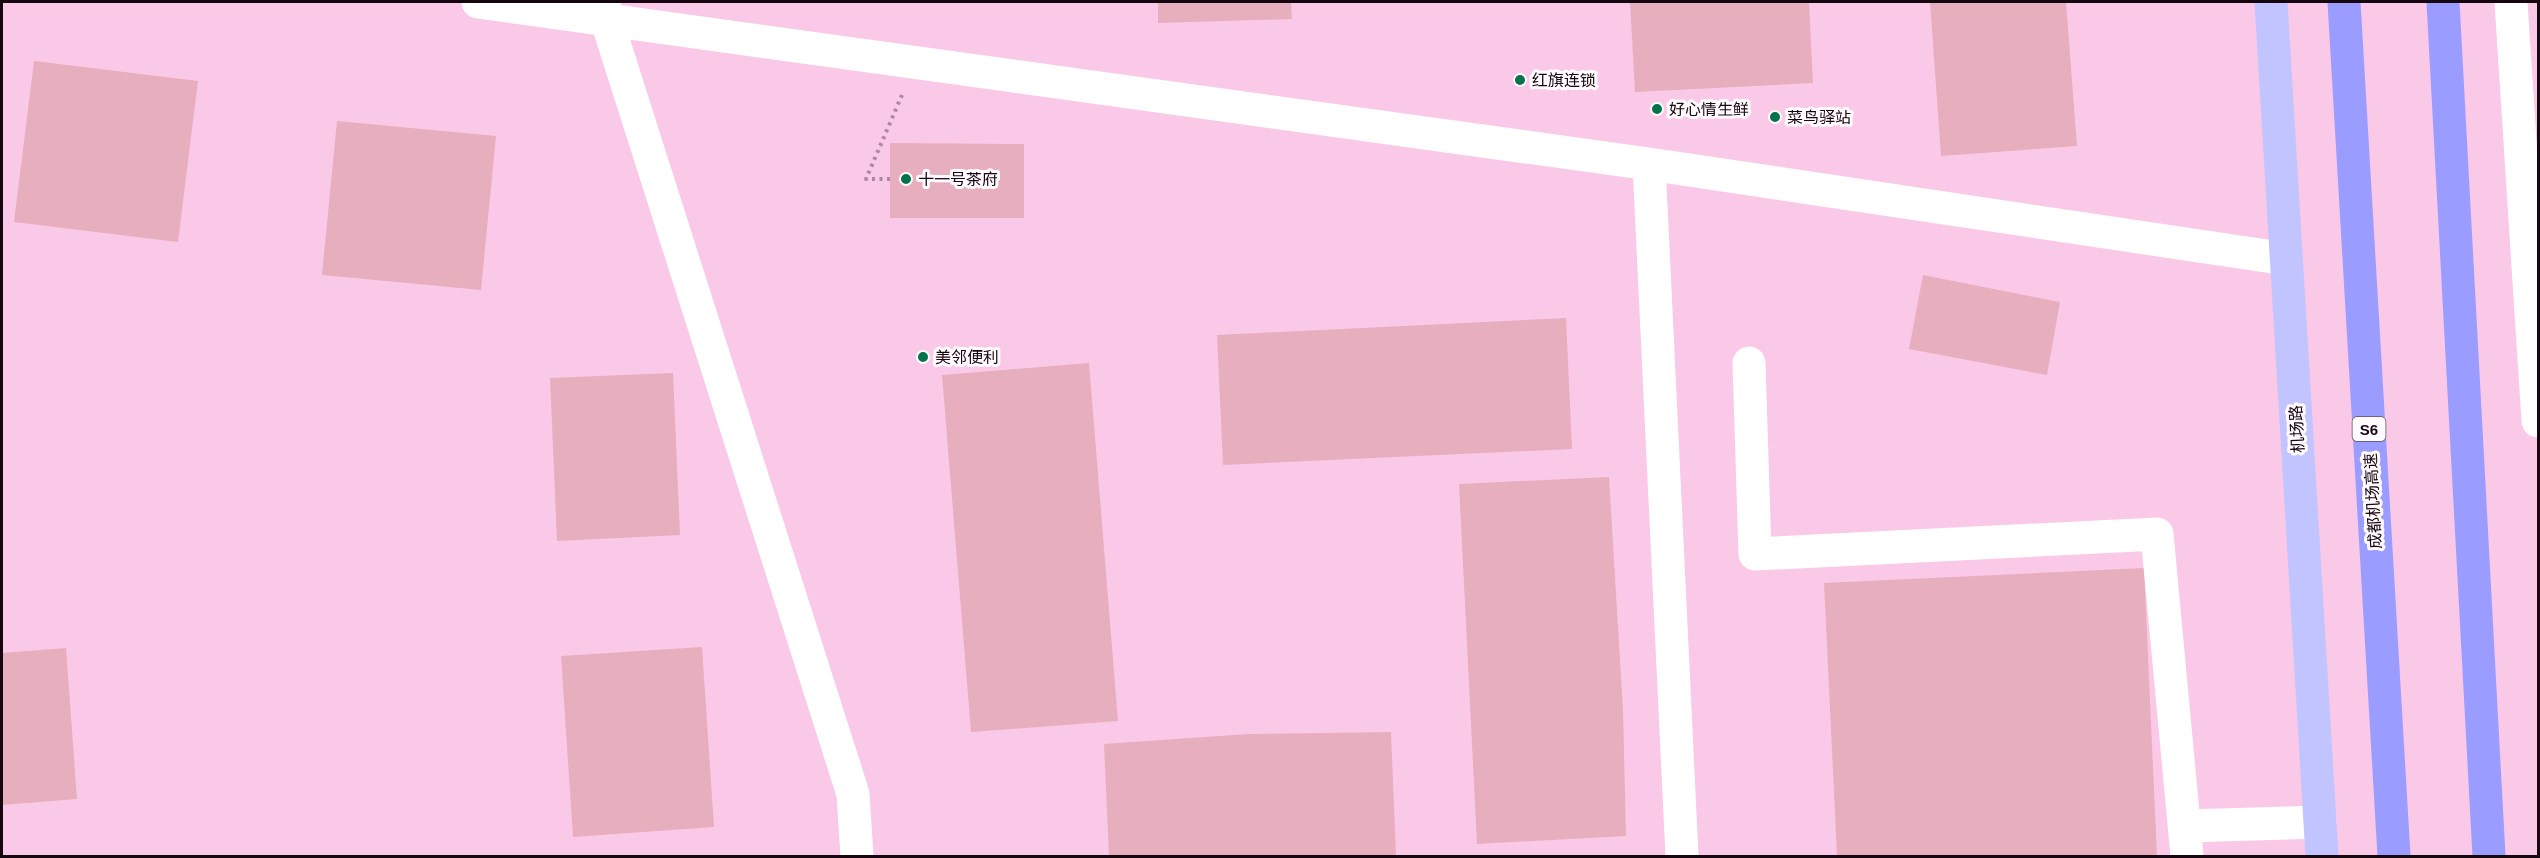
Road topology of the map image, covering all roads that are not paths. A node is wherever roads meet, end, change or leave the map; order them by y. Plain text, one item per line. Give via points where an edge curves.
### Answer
1 (478, 2) edge
2 (2271, 2) edge
3 (2344, 2) edge
4 (2443, 2) edge
5 (2511, 2) edge
6 (605, 10) edge
7 (1649, 164) junction
8 (2286, 259) junction
9 (1749, 363) dead end
10 (2538, 421) edge
11 (2320, 822) junction
12 (2186, 841) edge
13 (858, 856) edge
14 (1682, 856) edge
15 (2322, 856) edge
16 (2394, 856) edge
17 (2489, 856) edge

1 - 6 street
2 - 8 main road, 机场路
3 - 16 highway, 成都机场高速 / S6
4 - 17 highway
5 - 10 street
6 - 7 street via 917,61
6 - 13 street via 853,794
7 - 8 street
7 - 14 street
8 - 11 main road, 机场路
9 - 12 street via 1755,554 2157,534
11 - 12 street
11 - 15 main road, 机场路

